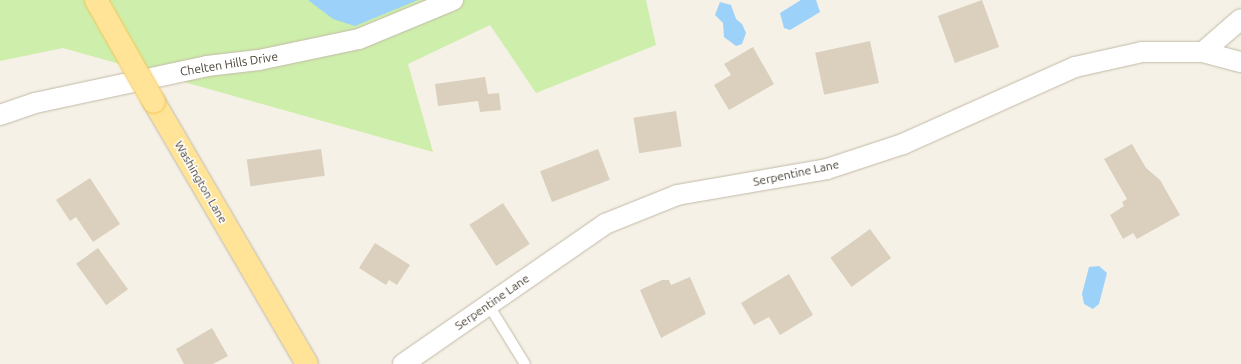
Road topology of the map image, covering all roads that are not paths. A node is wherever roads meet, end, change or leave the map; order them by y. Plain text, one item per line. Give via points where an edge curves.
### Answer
1 (96, 0) edge
2 (453, 0) edge
3 (1241, 20) edge
4 (1202, 52) junction
5 (1241, 62) edge
6 (0, 115) edge
7 (488, 304) junction
8 (307, 364) edge
9 (403, 364) edge
10 (525, 364) edge

1 - 8 main road, Washington Lane, bridge
2 - 6 street, Chelten Hills Drive via 359,39 259,60 208,66 35,103
3 - 4 street
4 - 5 street, Serpentine Lane
4 - 7 street, Serpentine Lane via 1142,52 1075,67 902,144 827,168 677,195 605,224
7 - 9 street, Serpentine Lane
7 - 10 lane

